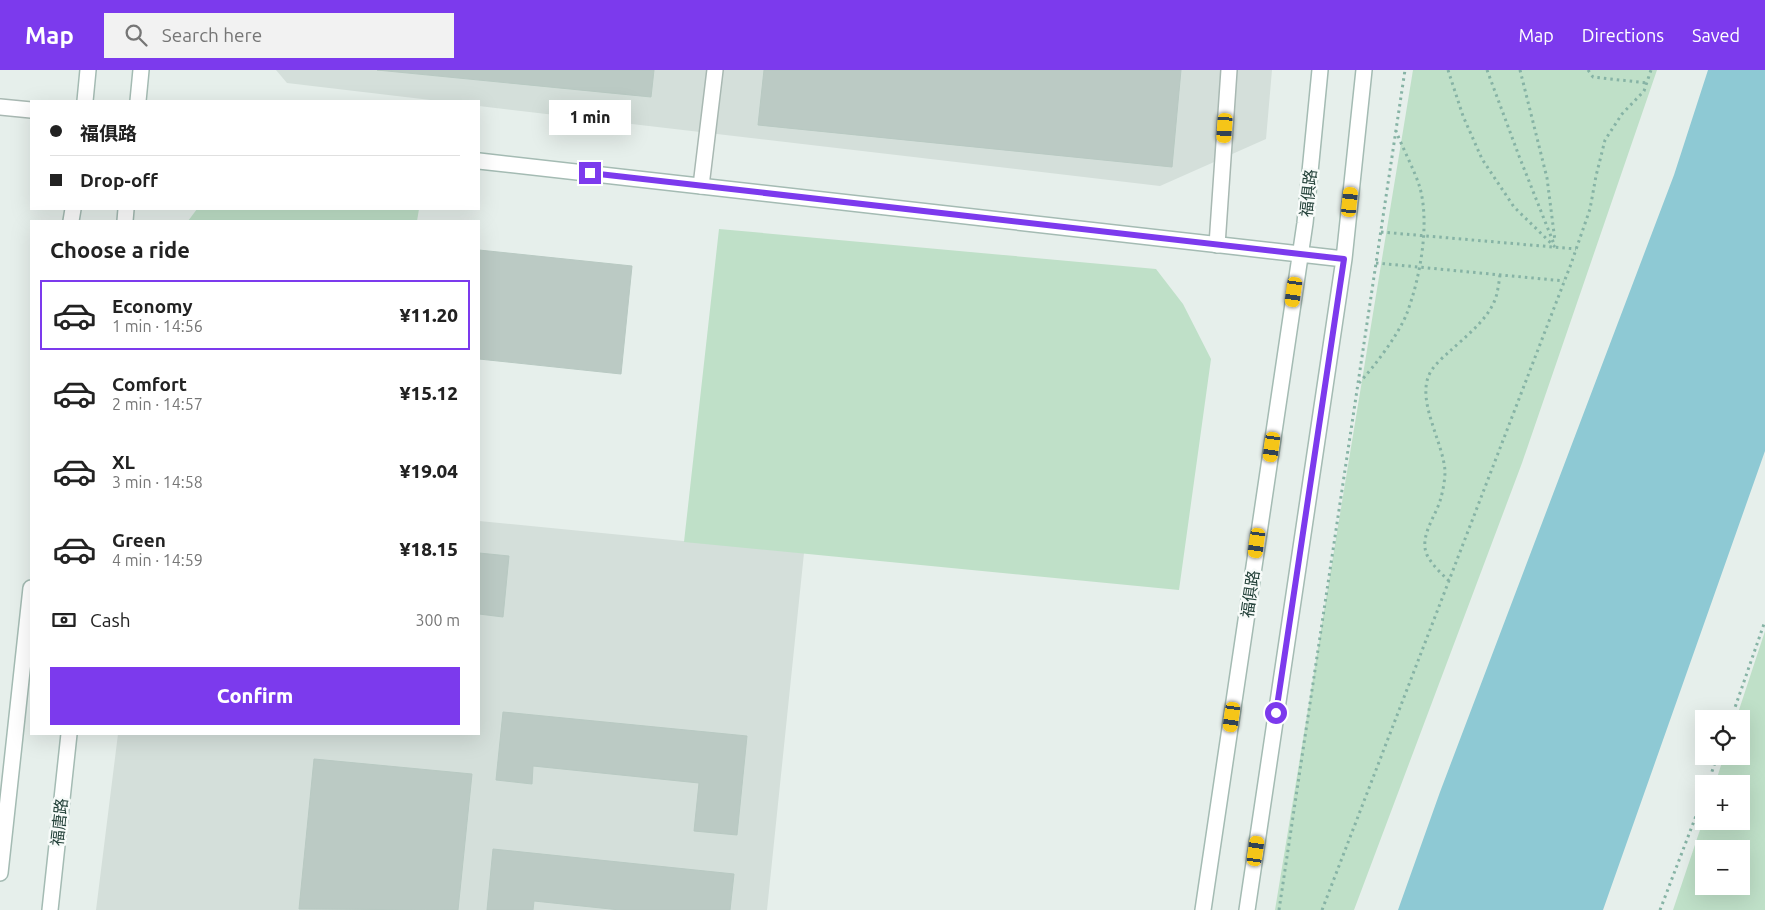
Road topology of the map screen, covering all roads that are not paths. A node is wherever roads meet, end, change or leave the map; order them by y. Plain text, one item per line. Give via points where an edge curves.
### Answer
1 (88, 70) edge
2 (142, 70) edge
3 (715, 70) edge
4 (1229, 70) edge
5 (1320, 70) edge
6 (1364, 70) edge
7 (84, 100) edge
8 (138, 100) edge
9 (0, 107) edge
10 (30, 110) edge
11 (480, 161) edge
12 (701, 186) junction
13 (1217, 245) junction
14 (1300, 254) junction
15 (1344, 259) junction
16 (30, 597) edge
17 (69, 735) edge
18 (0, 873) edge
19 (50, 910) edge
20 (1203, 910) edge
21 (1247, 910) edge

1 - 7 street
2 - 8 street
3 - 12 street
4 - 13 street
5 - 14 street, 福俱路
6 - 15 street
9 - 10 street
11 - 12 street
12 - 13 street
13 - 14 street
14 - 15 street
14 - 20 street, 福俱路
15 - 21 street
16 - 18 street
17 - 19 street, 福唐路

